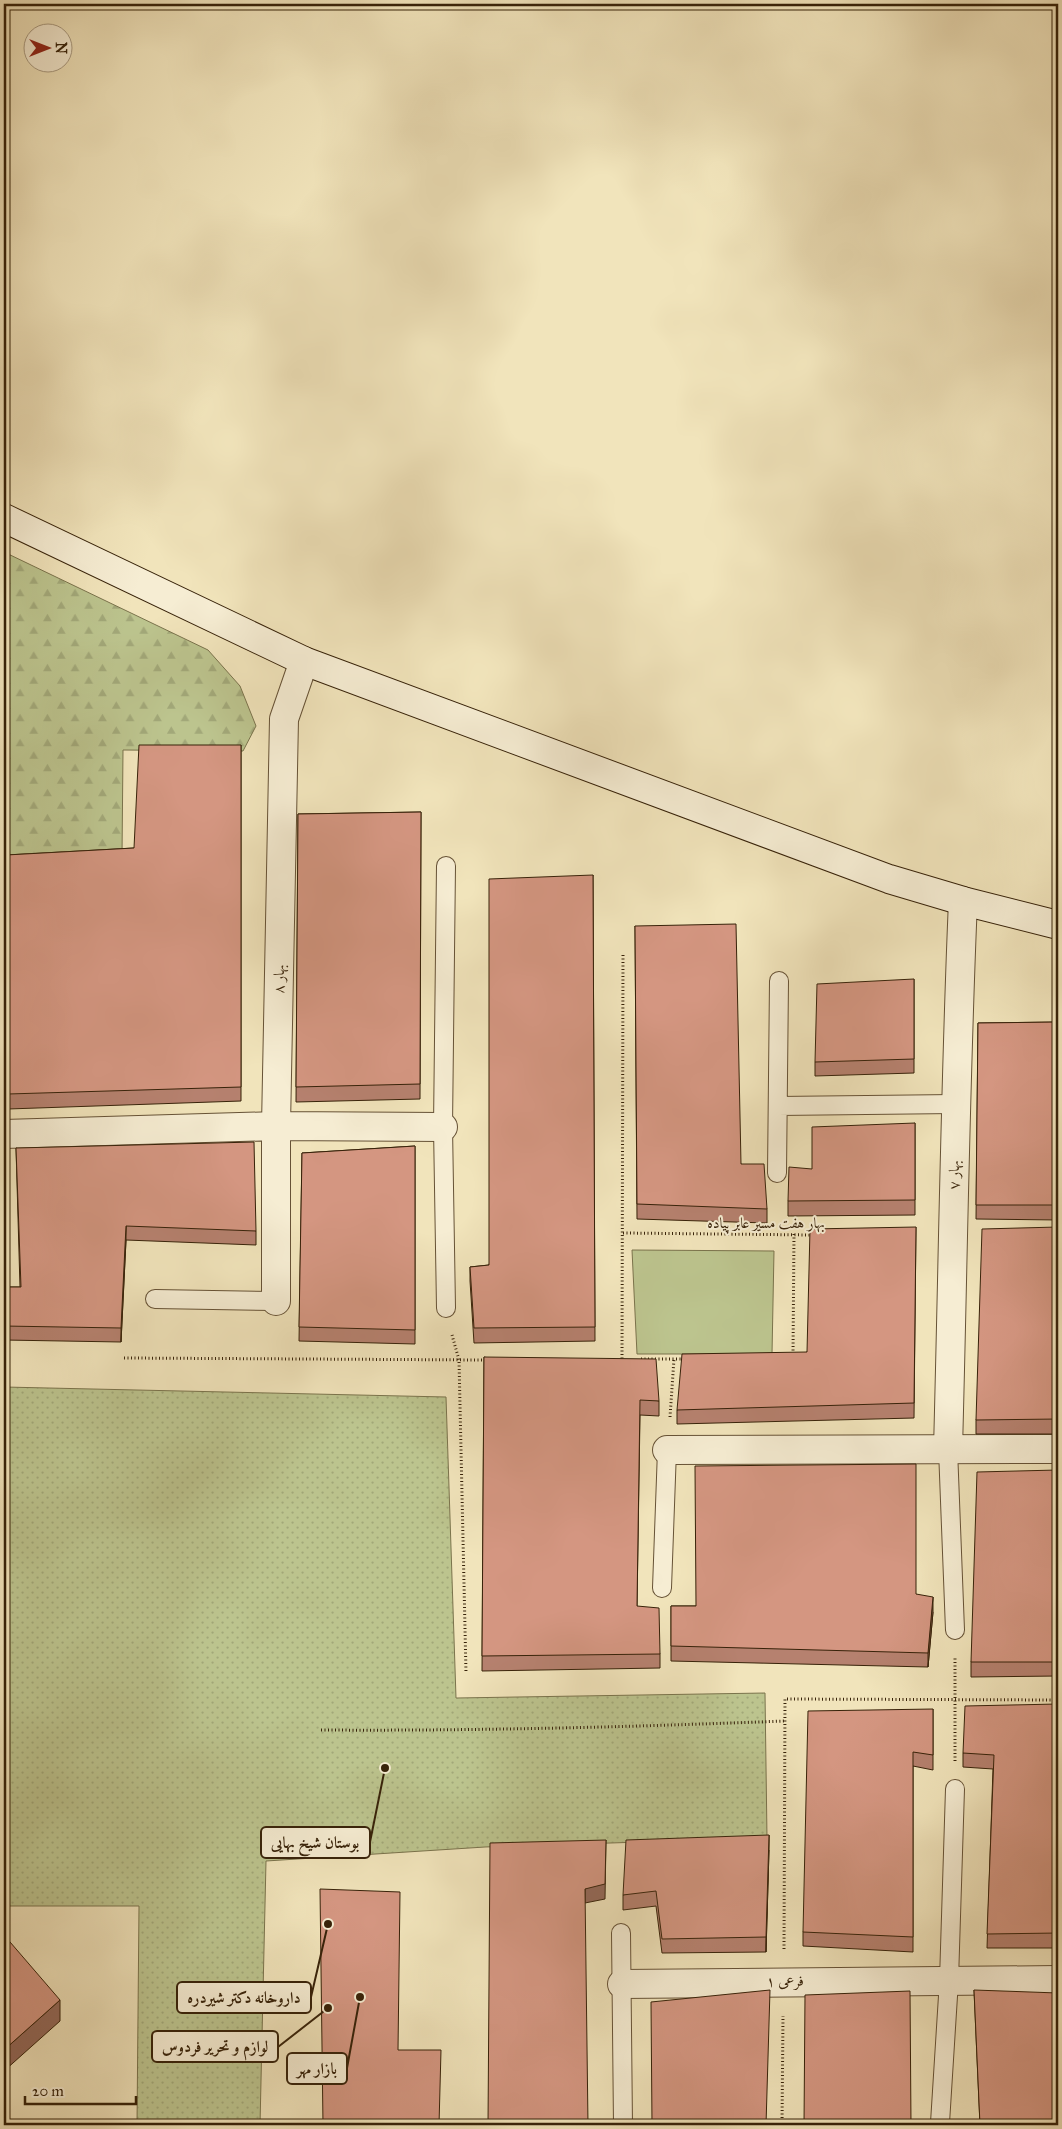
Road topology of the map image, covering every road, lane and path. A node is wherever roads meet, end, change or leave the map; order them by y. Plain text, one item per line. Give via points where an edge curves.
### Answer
1 (4, 518) edge
2 (304, 661) junction
3 (446, 866) dead end
4 (963, 901) junction
5 (1058, 925) edge
6 (623, 955) dead end
7 (779, 981) dead end
8 (955, 1104) junction
9 (778, 1106) junction
10 (276, 1126) junction
11 (443, 1127) junction
12 (4, 1134) edge
13 (777, 1173) dead end
14 (623, 1233) junction
15 (794, 1234) junction
16 (814, 1235) edge
17 (155, 1299) dead end
18 (276, 1301) joint
19 (446, 1308) dead end
20 (124, 1358) dead end
21 (612, 1359) edge
22 (622, 1359) junction
23 (630, 1359) edge
24 (639, 1359) edge
25 (674, 1359) junction
26 (694, 1359) edge
27 (793, 1359) edge
28 (459, 1360) junction
29 (488, 1360) edge
30 (948, 1449) junction
31 (1058, 1449) edge
32 (667, 1450) junction
33 (662, 1588) dead end
34 (955, 1630) joint
35 (466, 1673) dead end
36 (955, 1699) junction
37 (1058, 1700) edge
38 (784, 1721) junction
39 (321, 1730) dead end
40 (955, 1789) joint
41 (621, 1933) dead end
42 (948, 1980) junction
43 (1058, 1980) edge
44 (784, 1981) junction
45 (622, 1984) junction
46 (940, 2123) dead end
47 (623, 2125) edge
48 (782, 2125) edge

1 - 2 street
2 - 4 street via 889,879
2 - 10 street, بهار ۸ via 284,719
3 - 11 lane
4 - 5 street
4 - 8 street, بهار ۷
6 - 14 path
7 - 9 lane
8 - 9 lane
8 - 30 street, بهار ۷
9 - 13 lane
10 - 11 street
10 - 12 street
10 - 18 street, بهار ۸
11 - 19 lane
14 - 15 path, بهار هفت مسیر عابر پیاده
14 - 22 path
15 - 16 path, بهار هفت مسیر عابر پیاده
15 - 27 path
17 - 18 lane
20 - 28 path
21 - 22 path
22 - 23 path
24 - 25 path
25 - 26 path
25 - 32 path
28 - 29 path
28 - 35 path
30 - 31 street
30 - 32 street
30 - 34 lane
32 - 33 lane
34 - 36 path
36 - 37 path
36 - 38 path via 784,1699
36 - 40 path
38 - 39 path via 455,1731
38 - 44 path
40 - 42 lane
41 - 45 lane
42 - 43 street, فرعی ۱
42 - 44 street, فرعی ۱
42 - 46 lane
44 - 45 street, فرعی ۱
44 - 48 path
45 - 47 lane

